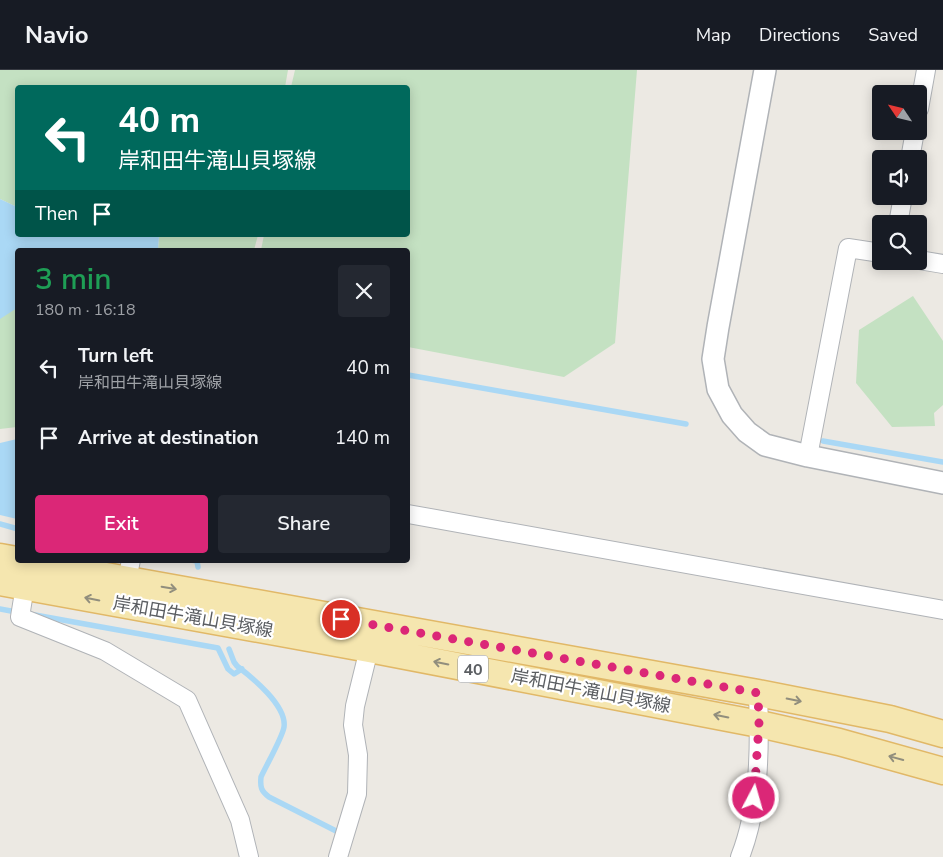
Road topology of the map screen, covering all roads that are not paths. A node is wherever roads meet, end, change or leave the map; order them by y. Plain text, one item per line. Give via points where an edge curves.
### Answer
1 (765, 70) edge
2 (926, 70) edge
3 (923, 85) edge
4 (872, 252) edge
5 (927, 261) edge
6 (943, 264) edge
7 (808, 456) junction
8 (943, 483) edge
9 (410, 514) edge
10 (0, 557) edge
11 (15, 559) edge
12 (60, 563) edge
13 (129, 570) edge
14 (12, 584) edge
15 (943, 610) edge
16 (369, 649) junction
17 (758, 693) junction
18 (759, 724) junction
19 (943, 734) edge
20 (943, 771) edge
21 (249, 857) edge
22 (338, 857) edge
23 (740, 857) edge

1 - 7 street via 713,359 718,389 732,415 747,432 765,445
2 - 3 street
4 - 7 street via 848,248
5 - 6 street
7 - 8 street
9 - 15 street
10 - 11 main road, 岸和田牛滝山貝塚線 / 40
12 - 13 main road, 岸和田牛滝山貝塚線 / 40
13 -> 17 main road, 岸和田牛滝山貝塚線 / 40
16 -> 14 main road, 岸和田牛滝山貝塚線 / 40
14 - 21 street via 20,617 105,651 187,700 240,820
18 -> 16 main road, 岸和田牛滝山貝塚線 / 40
16 - 22 street via 355,706 357,794
17 - 18 street
17 -> 19 main road, 岸和田牛滝山貝塚線 / 40 via 890,719
20 -> 18 main road, 岸和田牛滝山貝塚線 / 40
18 - 23 street via 752,814

